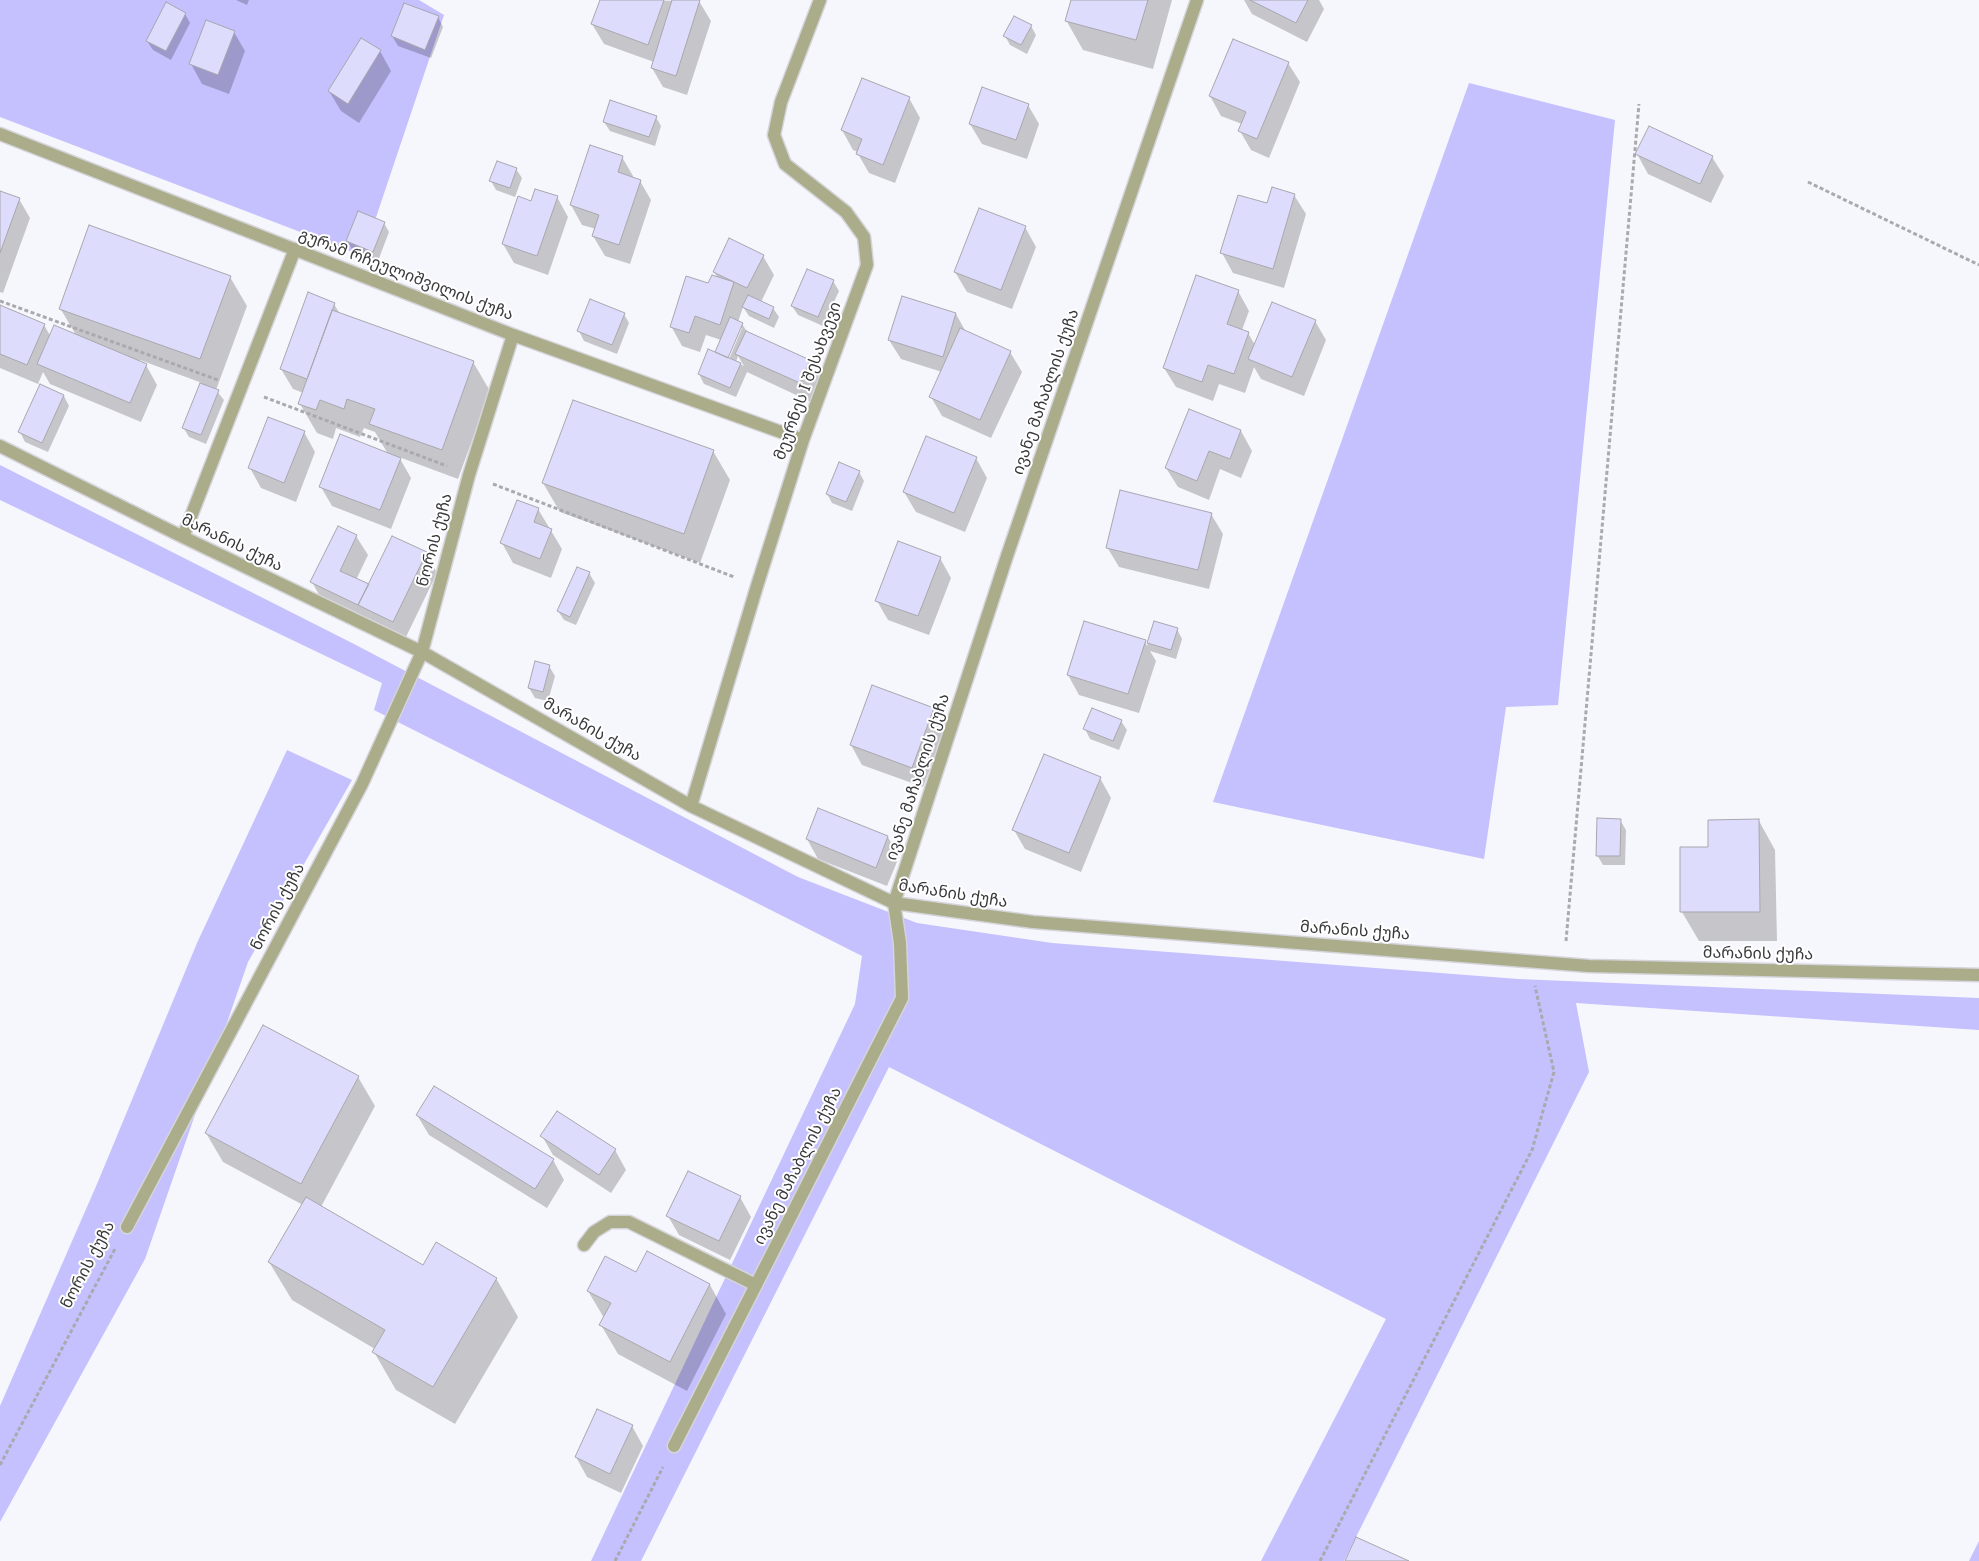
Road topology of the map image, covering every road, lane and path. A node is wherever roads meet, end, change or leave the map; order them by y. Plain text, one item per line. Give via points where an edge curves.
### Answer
1 (820, 0) edge
2 (1197, 0) edge
3 (1639, 104) dead end
4 (0, 134) edge
5 (1808, 182) dead end
6 (295, 249) junction
7 (1979, 265) edge
8 (0, 302) edge
9 (513, 334) junction
10 (241, 388) junction
11 (803, 440) junction
12 (0, 446) edge
13 (470, 475) junction
14 (183, 537) junction
15 (757, 586) junction
16 (422, 652) junction
17 (691, 806) junction
18 (894, 903) junction
19 (1529, 961) junction
20 (1564, 964) junction
21 (1979, 975) edge
22 (127, 1227) joint
23 (584, 1245) dead end
24 (756, 1285) junction
25 (674, 1446) joint
26 (0, 1465) edge
27 (615, 1561) edge
28 (1320, 1561) edge

1 - 11 street, მეურნეს I შესახვევი via 781,102 774,135 785,164 846,212 864,237 867,265
2 - 18 street, ივანე მაჩაბლის ქუჩა
3 - 20 path
4 - 6 street, გურამ რჩეულიშვილის ქუჩა
5 - 7 path
6 - 9 street, გურამ რჩეულიშვილის ქუჩა
6 - 10 street
8 - 10 path
9 - 11 street, გურამ რჩეულიშვილის ქუჩა
9 - 13 street, ნორის ქუჩა
10 - 13 path
10 - 14 street
11 - 15 street, მეურნეს I შესახვევი
12 - 14 street, მარანის ქუჩა
13 - 15 path
13 - 16 street, ნორის ქუჩა
14 - 16 street, მარანის ქუჩა
15 - 17 street, მეურნეს I შესახვევი
16 - 17 street, მარანის ქუჩა
16 - 22 street, ნორის ქუჩა via 362,784
17 - 18 street, მარანის ქუჩა
18 - 19 street, მარანის ქუჩა via 1033,922
18 - 24 street, ივანე მაჩაბლის ქუჩა via 900,943 902,998
19 - 20 street, მარანის ქუჩა
19 - 28 path via 1554,1072 1532,1150
20 - 21 street, მარანის ქუჩა
22 - 26 path, ნორის ქუჩა
23 - 24 street via 594,1232 610,1222 629,1222
24 - 25 street, ივანე მაჩაბლის ქუჩა
25 - 27 path

